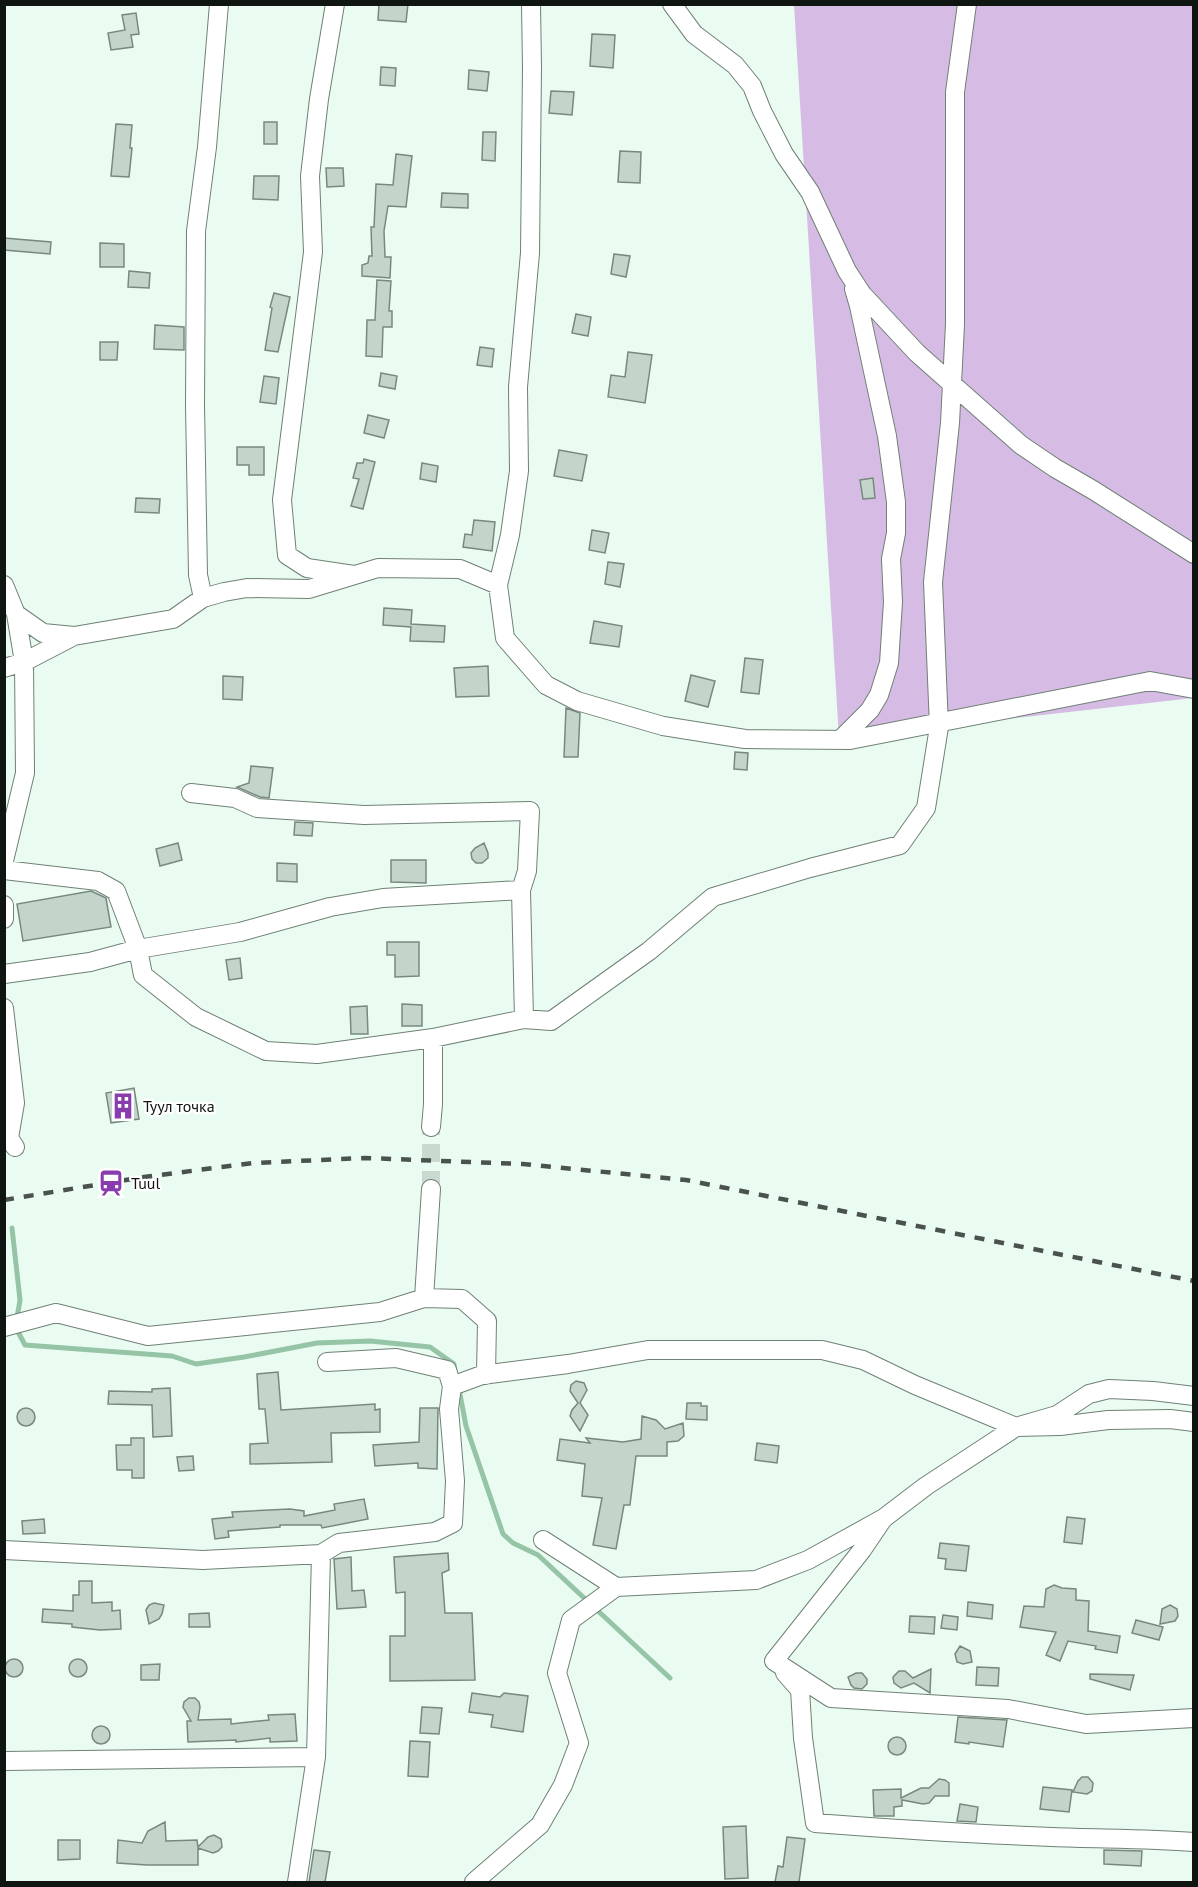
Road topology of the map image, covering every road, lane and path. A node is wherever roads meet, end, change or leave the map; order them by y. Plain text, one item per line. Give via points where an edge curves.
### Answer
1 (219, 4) edge
2 (335, 4) edge
3 (531, 4) edge
4 (672, 4) edge
5 (968, 4) edge
6 (847, 271) junction
7 (952, 384) junction
8 (1194, 554) edge
9 (354, 575) junction
10 (4, 585) edge
11 (498, 585) junction
12 (203, 598) junction
13 (16, 614) junction
14 (74, 636) junction
15 (24, 662) junction
16 (4, 668) edge
17 (1194, 689) edge
18 (939, 722) junction
19 (840, 740) junction
20 (191, 793) dead end
21 (4, 861) edge
22 (4, 870) edge
23 (521, 890) junction
24 (4, 905) edge
25 (4, 919) edge
26 (138, 949) junction
27 (4, 974) edge
28 (4, 1008) edge
29 (524, 1019) junction
30 (433, 1038) junction
31 (431, 1127) tunnel mouth
32 (15, 1147) dead end
33 (431, 1189) tunnel mouth
34 (423, 1298) junction
35 (12, 1325) edge
36 (327, 1362) dead end
37 (486, 1375) junction
38 (457, 1384) junction
39 (1194, 1396) edge
40 (1194, 1407) edge
41 (1170, 1419) junction
42 (1194, 1422) edge
43 (1016, 1427) junction
44 (884, 1518) junction
45 (543, 1540) dead end
46 (4, 1550) edge
47 (321, 1554) junction
48 (616, 1587) junction
49 (774, 1661) junction
50 (1194, 1718) edge
51 (316, 1757) junction
52 (4, 1761) edge
53 (1194, 1842) edge
54 (297, 1882) edge
55 (474, 1882) edge

1 - 12 street via 196,231 197,541
2 - 9 street via 310,176 314,252 282,500 287,555 307,568
3 - 11 street via 530,253 518,387 519,471
4 - 6 street via 694,34 735,65 752,86 784,154 810,192
5 - 7 street via 956,92
6 - 7 street via 862,294
6 - 19 street via 860,306 887,436 896,533 891,559 889,663 870,710
7 - 8 street via 1021,445
7 - 18 street via 933,582
9 - 11 street via 378,568 460,569
9 - 12 street via 309,589 247,588
10 - 13 street
11 - 19 street via 505,638 546,685 577,701 663,726 745,739
12 - 14 street via 173,619
13 - 14 street via 43,633
13 - 15 street
14 - 15 street
15 - 16 street
15 - 21 street via 25,773
17 - 18 street via 1150,681
18 - 19 street
18 - 29 street via 926,808 900,844 712,897 649,951 550,1021
20 - 23 street via 236,798 257,808 364,815 530,811 527,871
22 - 26 street via 98,881 117,891
23 - 26 street via 382,898 330,907 240,932
23 - 29 street
24 - 25 street
26 - 27 street via 90,962
26 - 30 street via 143,975 196,1017 266,1050 317,1054
28 - 32 street via 15,1103 9,1138
29 - 30 street
30 - 31 street
33 - 34 street
34 - 35 street via 380,1312 148,1336 56,1312
34 - 37 street via 462,1299 487,1321
36 - 38 street via 396,1359 447,1370
37 - 38 street
37 - 43 street via 648,1350 822,1350 863,1360
38 - 47 street via 449,1408 455,1481 453,1522 435,1532 339,1543
39 - 43 street via 1109,1389 1089,1394 1057,1414
40 - 41 street
41 - 42 street
41 - 43 street
43 - 44 street
44 - 48 street via 808,1560 756,1580
44 - 49 street
45 - 48 street
46 - 47 street via 203,1560
47 - 51 street
48 - 55 street via 571,1620 557,1674 579,1743 563,1785 540,1825
49 - 50 street via 831,1698 1008,1709 1086,1724
49 - 53 street via 800,1690 815,1823 929,1832 1142,1837
51 - 52 street
51 - 54 street

